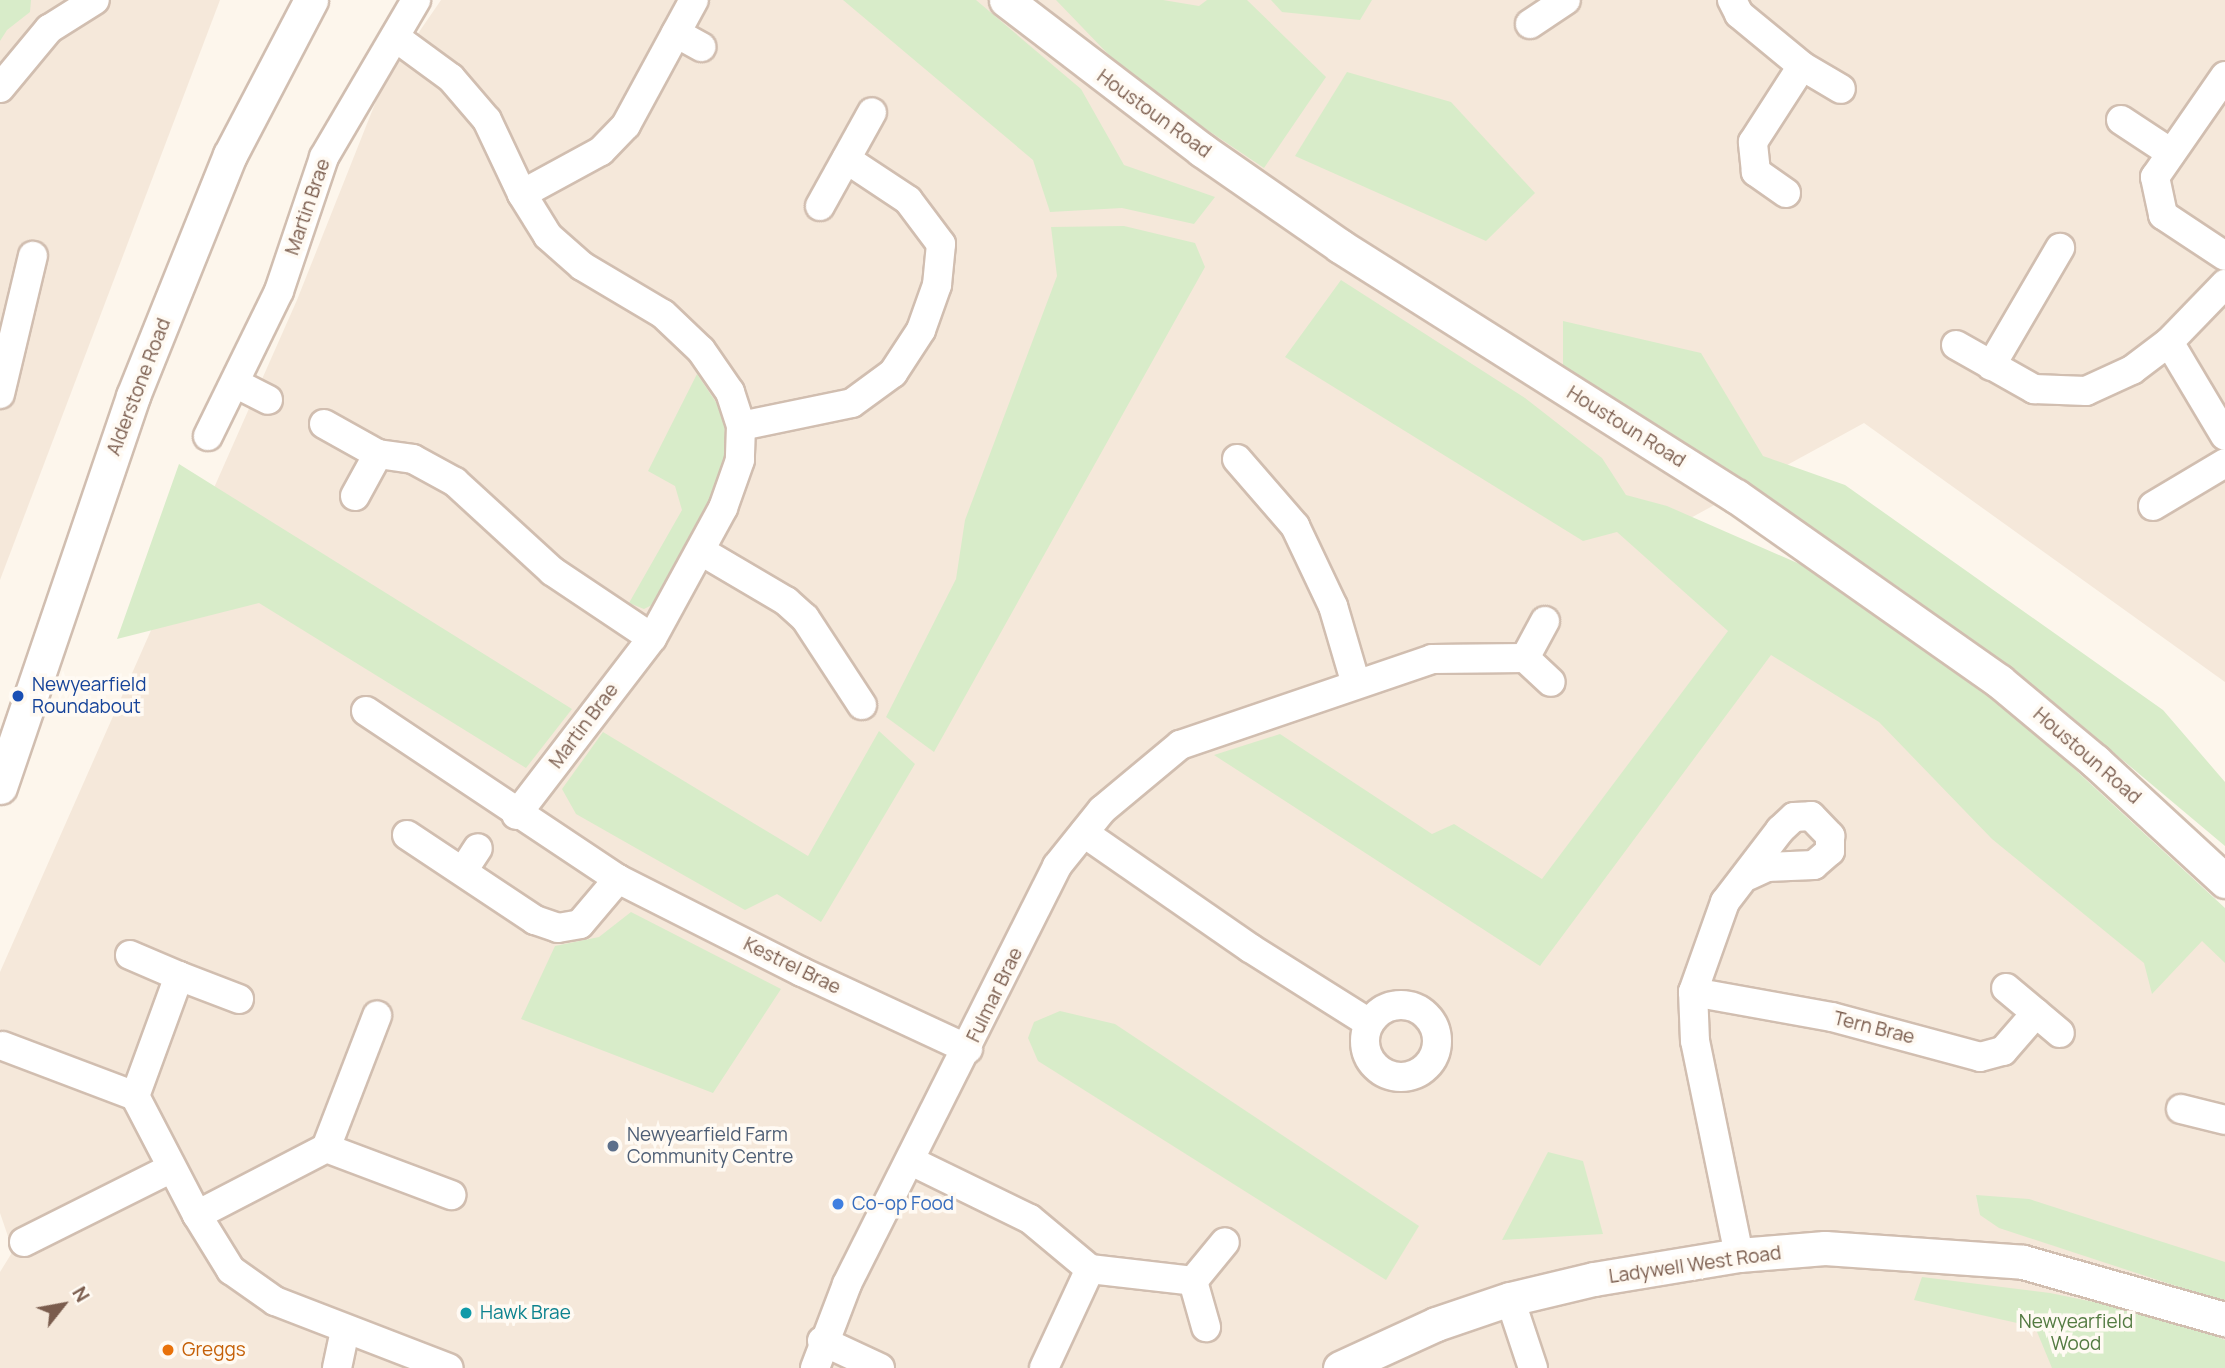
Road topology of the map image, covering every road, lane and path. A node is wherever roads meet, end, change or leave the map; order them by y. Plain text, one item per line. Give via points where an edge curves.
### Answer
1 (311, 0) edge
2 (416, 0) edge
3 (694, 0) edge
4 (1006, 0) edge
5 (1566, 0) edge
6 (1732, 0) edge
7 (83, 3) edge
8 (1530, 24) dead end
9 (676, 33) junction
10 (395, 37) junction
11 (701, 47) dead end
12 (1802, 65) junction
13 (2225, 76) edge
14 (0, 88) edge
15 (1841, 89) dead end
16 (872, 112) dead end
17 (2121, 120) dead end
18 (2171, 153) junction
19 (846, 159) junction
20 (1786, 193) dead end
21 (522, 194) junction
22 (820, 206) dead end
23 (2060, 248) dead end
24 (33, 256) dead end
25 (2225, 256) edge
26 (2225, 284) edge
27 (6, 338) edge
28 (2169, 342) junction
29 (1956, 345) dead end
30 (1991, 366) junction
31 (235, 383) junction
32 (0, 394) edge
33 (268, 400) dead end
34 (324, 424) dead end
35 (741, 426) junction
36 (208, 436) dead end
37 (2225, 436) edge
38 (378, 454) junction
39 (1237, 459) dead end
40 (2225, 463) edge
41 (355, 496) dead end
42 (2152, 506) dead end
43 (701, 551) junction
44 (1545, 621) dead end
45 (652, 638) junction
46 (1525, 658) junction
47 (1551, 682) dead end
48 (1356, 684) junction
49 (862, 705) dead end
50 (366, 711) dead end
51 (0, 787) edge
52 (516, 815) junction
53 (1084, 833) junction
54 (407, 835) dead end
55 (1748, 876) dead end
56 (618, 878) junction
57 (2225, 881) edge
58 (130, 954) dead end
59 (179, 976) junction
60 (2006, 988) dead end
61 (1693, 992) junction
62 (239, 999) dead end
63 (2036, 1013) junction
64 (377, 1016) dead end
65 (1369, 1023) dead end
66 (2060, 1033) dead end
67 (3, 1046) dead end
68 (968, 1049) junction
69 (135, 1096) junction
70 (2180, 1109) dead end
71 (2225, 1120) edge
72 (326, 1148) junction
73 (911, 1161) junction
74 (172, 1168) junction
75 (451, 1195) dead end
76 (197, 1215) junction
77 (24, 1242) dead end
78 (1225, 1242) dead end
79 (1739, 1255) junction
80 (1090, 1269) junction
81 (1193, 1281) junction
82 (1510, 1299) junction
83 (2225, 1319) edge
84 (1206, 1327) dead end
85 (345, 1331) junction
86 (819, 1355) edge
87 (337, 1368) edge
88 (449, 1368) edge
89 (880, 1368) edge
90 (1044, 1368) edge
91 (1340, 1368) edge
92 (1534, 1368) edge

1 - 51 street, Alderstone Road via 230,155 133,396
2 - 10 street, Martin Brae
3 - 9 street
4 - 57 street, Houstoun Road via 1202,150 1340,246 1736,496 1999,681 2095,761
5 - 8 street
6 - 12 street via 1739,14
7 - 14 street via 49,29
9 - 11 street
9 - 21 street via 626,125 601,151
10 - 21 street, Martin Brae via 452,78 487,120
10 - 31 street, Martin Brae via 324,157 279,291
12 - 15 street
12 - 20 street via 1753,142 1756,172
13 - 18 street
16 - 19 street
17 - 18 street
18 - 25 street via 2155,177 2163,215
19 - 22 street
19 - 35 street via 908,200 941,244 937,285 921,330 893,373 852,402
21 - 35 street, Martin Brae via 548,236 582,266 663,314 701,350 730,391
23 - 30 street
24 - 27 street
26 - 28 street
27 - 32 street
28 - 30 street via 2132,370 2086,391 2034,389
28 - 37 street
29 - 30 street
31 - 33 street
31 - 36 street, Martin Brae
34 - 38 street
35 - 43 street, Martin Brae via 740,460
38 - 41 street
38 - 45 street via 413,459 455,482 552,571
39 - 48 street via 1294,526 1334,606
40 - 42 street
43 - 45 street, Martin Brae
43 - 49 street via 786,601 805,618
44 - 46 street
45 - 52 street, Martin Brae
46 - 47 street
46 - 48 street, Fulmar Brae via 1432,659
48 - 53 street, Fulmar Brae via 1180,745 1145,771
50 - 52 street, Kestrel Brae
52 - 56 street, Kestrel Brae
53 - 65 street
53 - 68 street, Fulmar Brae via 1057,866
54 - 56 street via 471,860 535,920 558,928 580,924
55 - 61 street via 1725,902
56 - 68 street, Kestrel Brae via 802,972
58 - 59 street
59 - 62 street
59 - 69 street
60 - 63 street
61 - 63 street, Tern Brae via 1832,1017 1980,1057 2003,1051
61 - 79 street via 1695,1041
63 - 66 street
64 - 72 street
67 - 69 street
68 - 73 street, Fulmar Brae
69 - 74 street
70 - 71 street
72 - 75 street
72 - 76 street
73 - 80 street via 1030,1219
73 - 86 street, Fulmar Brae
74 - 76 street
74 - 77 street
76 - 85 street via 231,1270 275,1301
78 - 81 street
79 - 82 street, Ladywell West Road via 1594,1279
79 - 83 street, Ladywell West Road via 1881,1249 2023,1262
80 - 81 street
80 - 90 street
81 - 84 street
82 - 91 street, Ladywell West Road via 1436,1324
82 - 92 street
85 - 87 street
85 - 88 street
86 - 89 street, Fulmar Brae

